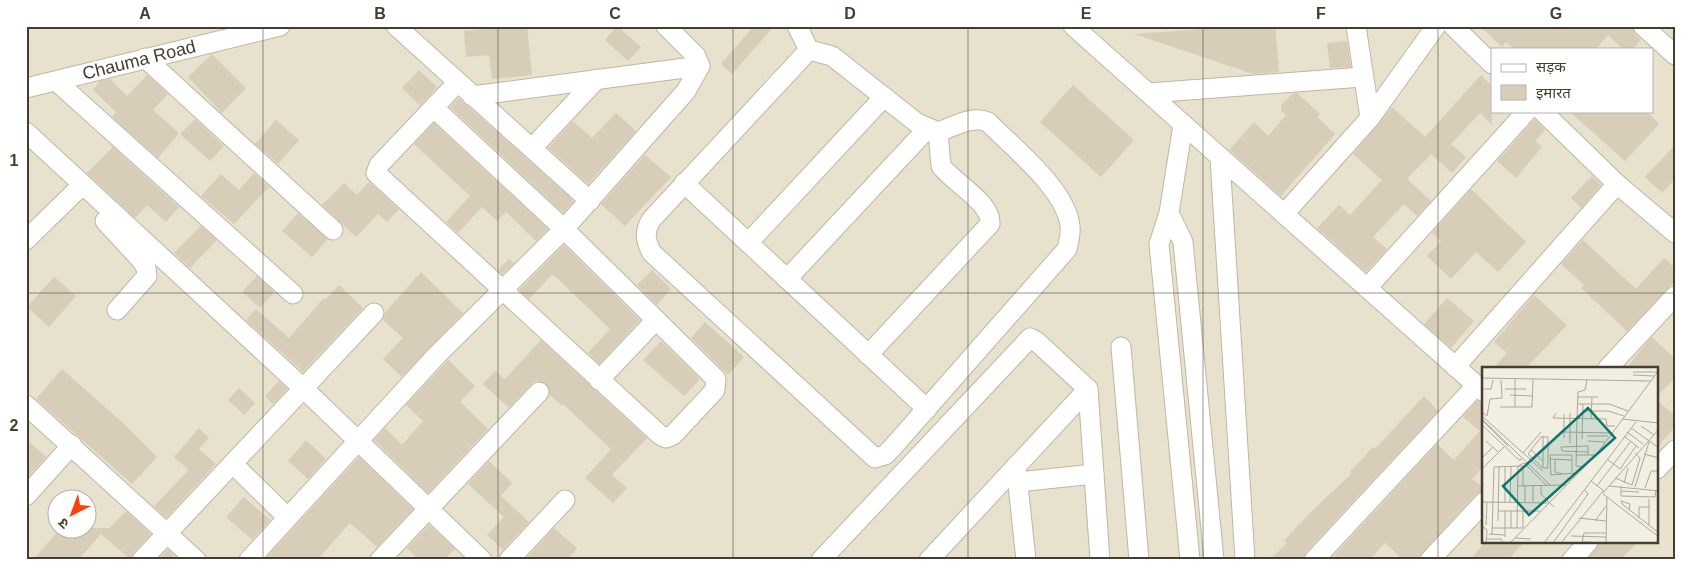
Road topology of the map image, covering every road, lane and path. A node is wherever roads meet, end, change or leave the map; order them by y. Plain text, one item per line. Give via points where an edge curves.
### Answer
1 (280, 26) edge
2 (396, 26) edge
3 (666, 26) edge
4 (797, 26) edge
5 (1073, 26) edge
6 (1356, 26) edge
7 (1436, 26) edge
8 (1453, 26) edge
9 (1643, 26) edge
10 (809, 50) junction
11 (1675, 55) edge
12 (145, 58) junction
13 (1491, 63) edge
14 (700, 66) junction
15 (1362, 77) junction
16 (597, 79) junction
17 (56, 81) junction
18 (457, 83) junction
19 (26, 88) edge
20 (1149, 93) junction
21 (472, 96) junction
22 (884, 98) junction
23 (434, 108) junction
24 (1526, 112) edge
25 (1543, 112) edge
26 (1370, 118) junction
27 (1183, 125) junction
28 (933, 130) junction
29 (26, 132) edge
30 (532, 148) junction
31 (1220, 160) junction
32 (58, 175) dead end
33 (684, 183) junction
34 (1617, 184) junction
35 (84, 196) junction
36 (590, 201) junction
37 (1169, 213) junction
38 (1284, 214) junction
39 (333, 230) dead end
40 (564, 230) junction
41 (1675, 233) edge
42 (26, 240) edge
43 (748, 243) junction
44 (787, 279) junction
45 (1366, 288) junction
46 (503, 290) junction
47 (293, 294) dead end
48 (1675, 296) edge
49 (117, 310) dead end
50 (374, 313) dead end
51 (656, 320) junction
52 (1121, 347) dead end
53 (868, 355) junction
54 (1455, 367) junction
55 (1609, 367) edge
56 (599, 380) junction
57 (304, 388) junction
58 (1088, 389) junction
59 (1480, 389) edge
60 (539, 392) dead end
61 (26, 405) edge
62 (927, 409) junction
63 (358, 440) junction
64 (72, 445) junction
65 (1675, 450) edge
66 (233, 464) junction
67 (1658, 468) edge
68 (1017, 474) junction
69 (1094, 474) junction
70 (26, 496) edge
71 (565, 500) dead end
72 (1482, 504) edge
73 (428, 508) junction
74 (287, 517) junction
75 (168, 533) junction
76 (1586, 544) edge
77 (142, 560) edge
78 (196, 560) edge
79 (249, 560) edge
80 (380, 560) edge
81 (482, 560) edge
82 (509, 560) edge
83 (821, 560) edge
84 (929, 560) edge
85 (1026, 560) edge
86 (1100, 560) edge
87 (1140, 560) edge
88 (1190, 560) edge
89 (1214, 560) edge
90 (1245, 560) edge
91 (1314, 560) edge
92 (1430, 560) edge
93 (1572, 560) edge

1 - 12 street, Chauma Road
2 - 18 street
3 - 14 street via 696,56
4 - 10 street
5 - 20 street
6 - 15 street
7 - 26 street
8 - 13 street
9 - 11 street
10 - 22 street via 832,56
10 - 33 street
12 - 17 street, Chauma Road
12 - 39 street
14 - 16 street
14 - 36 street via 686,90
15 - 20 street
15 - 26 street
16 - 21 street
16 - 30 street
17 - 19 street, Chauma Road
17 - 47 street
18 - 21 street
18 - 23 street
20 - 27 street
21 - 30 street
22 - 28 street via 917,123
22 - 43 street
23 - 40 street
23 - 46 street via 376,173
24 - 45 street
25 - 34 street
26 - 38 street
27 - 31 street
27 - 37 street
28 - 44 street
28 - 53 street via 941,166 986,208 990,224
28 - 62 street via 971,120 988,122 1049,185 1064,206 1070,236 1067,249
29 - 35 street
30 - 36 street
31 - 38 street
31 - 90 street
32 - 35 street
33 - 43 street
33 - 62 street via 651,220 646,242 652,253 870,456 875,458 885,454
34 - 41 street
34 - 54 street
35 - 42 street
35 - 49 street via 146,268 147,276 142,284
35 - 57 street
36 - 40 street
37 - 88 street via 1159,244
37 - 89 street via 1183,242
38 - 45 street
40 - 46 street
40 - 51 street
43 - 44 street
44 - 53 street
45 - 54 street
46 - 56 street
46 - 63 street
48 - 55 street
50 - 57 street
51 - 56 street
51 - 56 street via 716,379 717,384 673,435 666,438 660,435
52 - 87 street
53 - 62 street
54 - 59 street
57 - 63 street
57 - 66 street
58 - 68 street
58 - 69 street
58 - 83 street via 1036,340 1028,339
59 - 91 street
60 - 73 street
61 - 64 street
63 - 73 street
63 - 74 street
64 - 70 street
64 - 75 street
65 - 67 street
66 - 74 street
66 - 75 street
68 - 69 street
68 - 84 street
68 - 85 street
69 - 86 street
71 - 82 street
72 - 92 street
73 - 80 street
73 - 81 street
74 - 79 street
75 - 77 street
75 - 78 street
76 - 93 street

